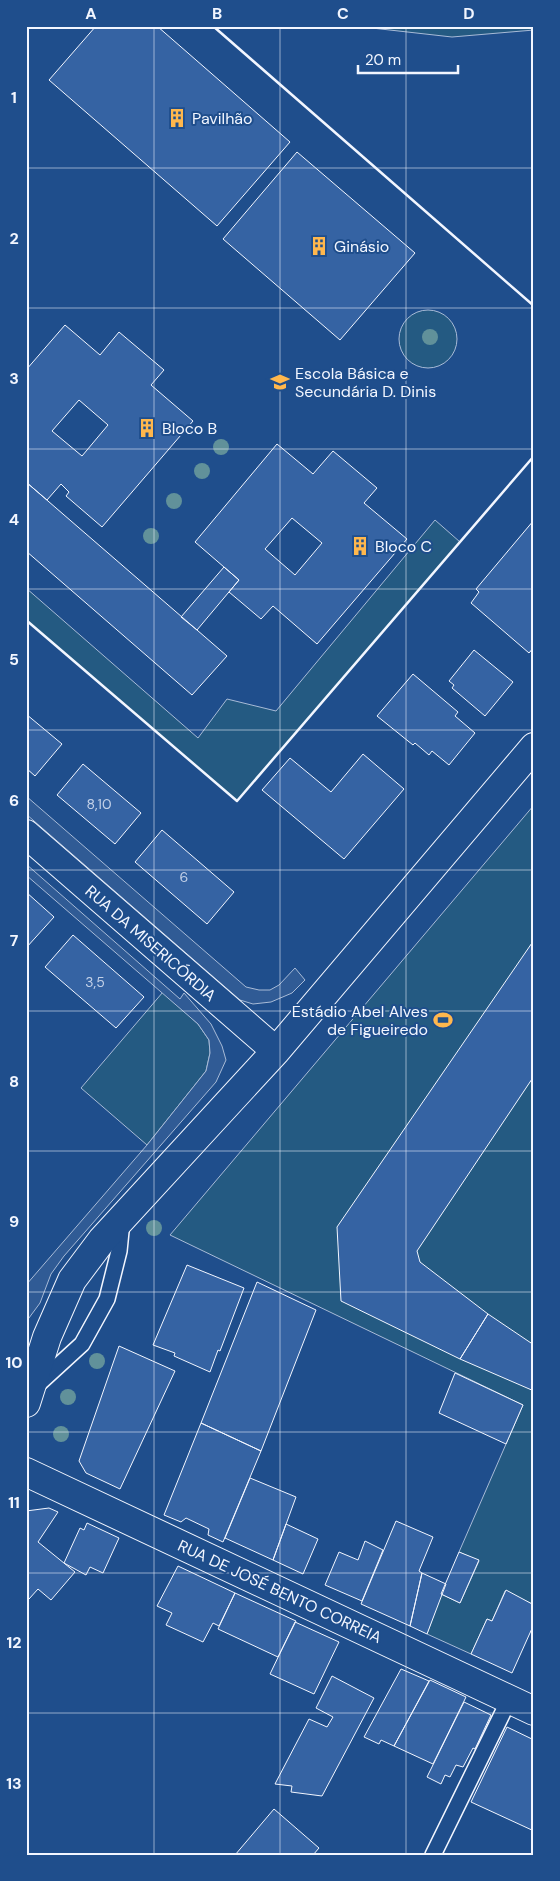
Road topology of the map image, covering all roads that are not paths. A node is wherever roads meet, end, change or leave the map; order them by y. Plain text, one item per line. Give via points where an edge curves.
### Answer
1 (534, 747) edge
2 (26, 834) edge
3 (276, 1051) junction
4 (123, 1216) junction
5 (36, 1347) edge
6 (28, 1397) edge
7 (26, 1472) edge
8 (508, 1700) junction
9 (534, 1711) edge
10 (433, 1855) edge

1 - 3 street
2 - 3 street, RUA DA MISERICÓRDIA
3 - 4 street
4 - 5 street via 72,1280
4 - 6 lane via 119,1251 107,1299 82,1344
5 - 6 street
7 - 8 street, RUA DE JOSÉ BENTO CORREIA
8 - 9 street, RUA DE JOSÉ BENTO CORREIA
8 - 10 lane

